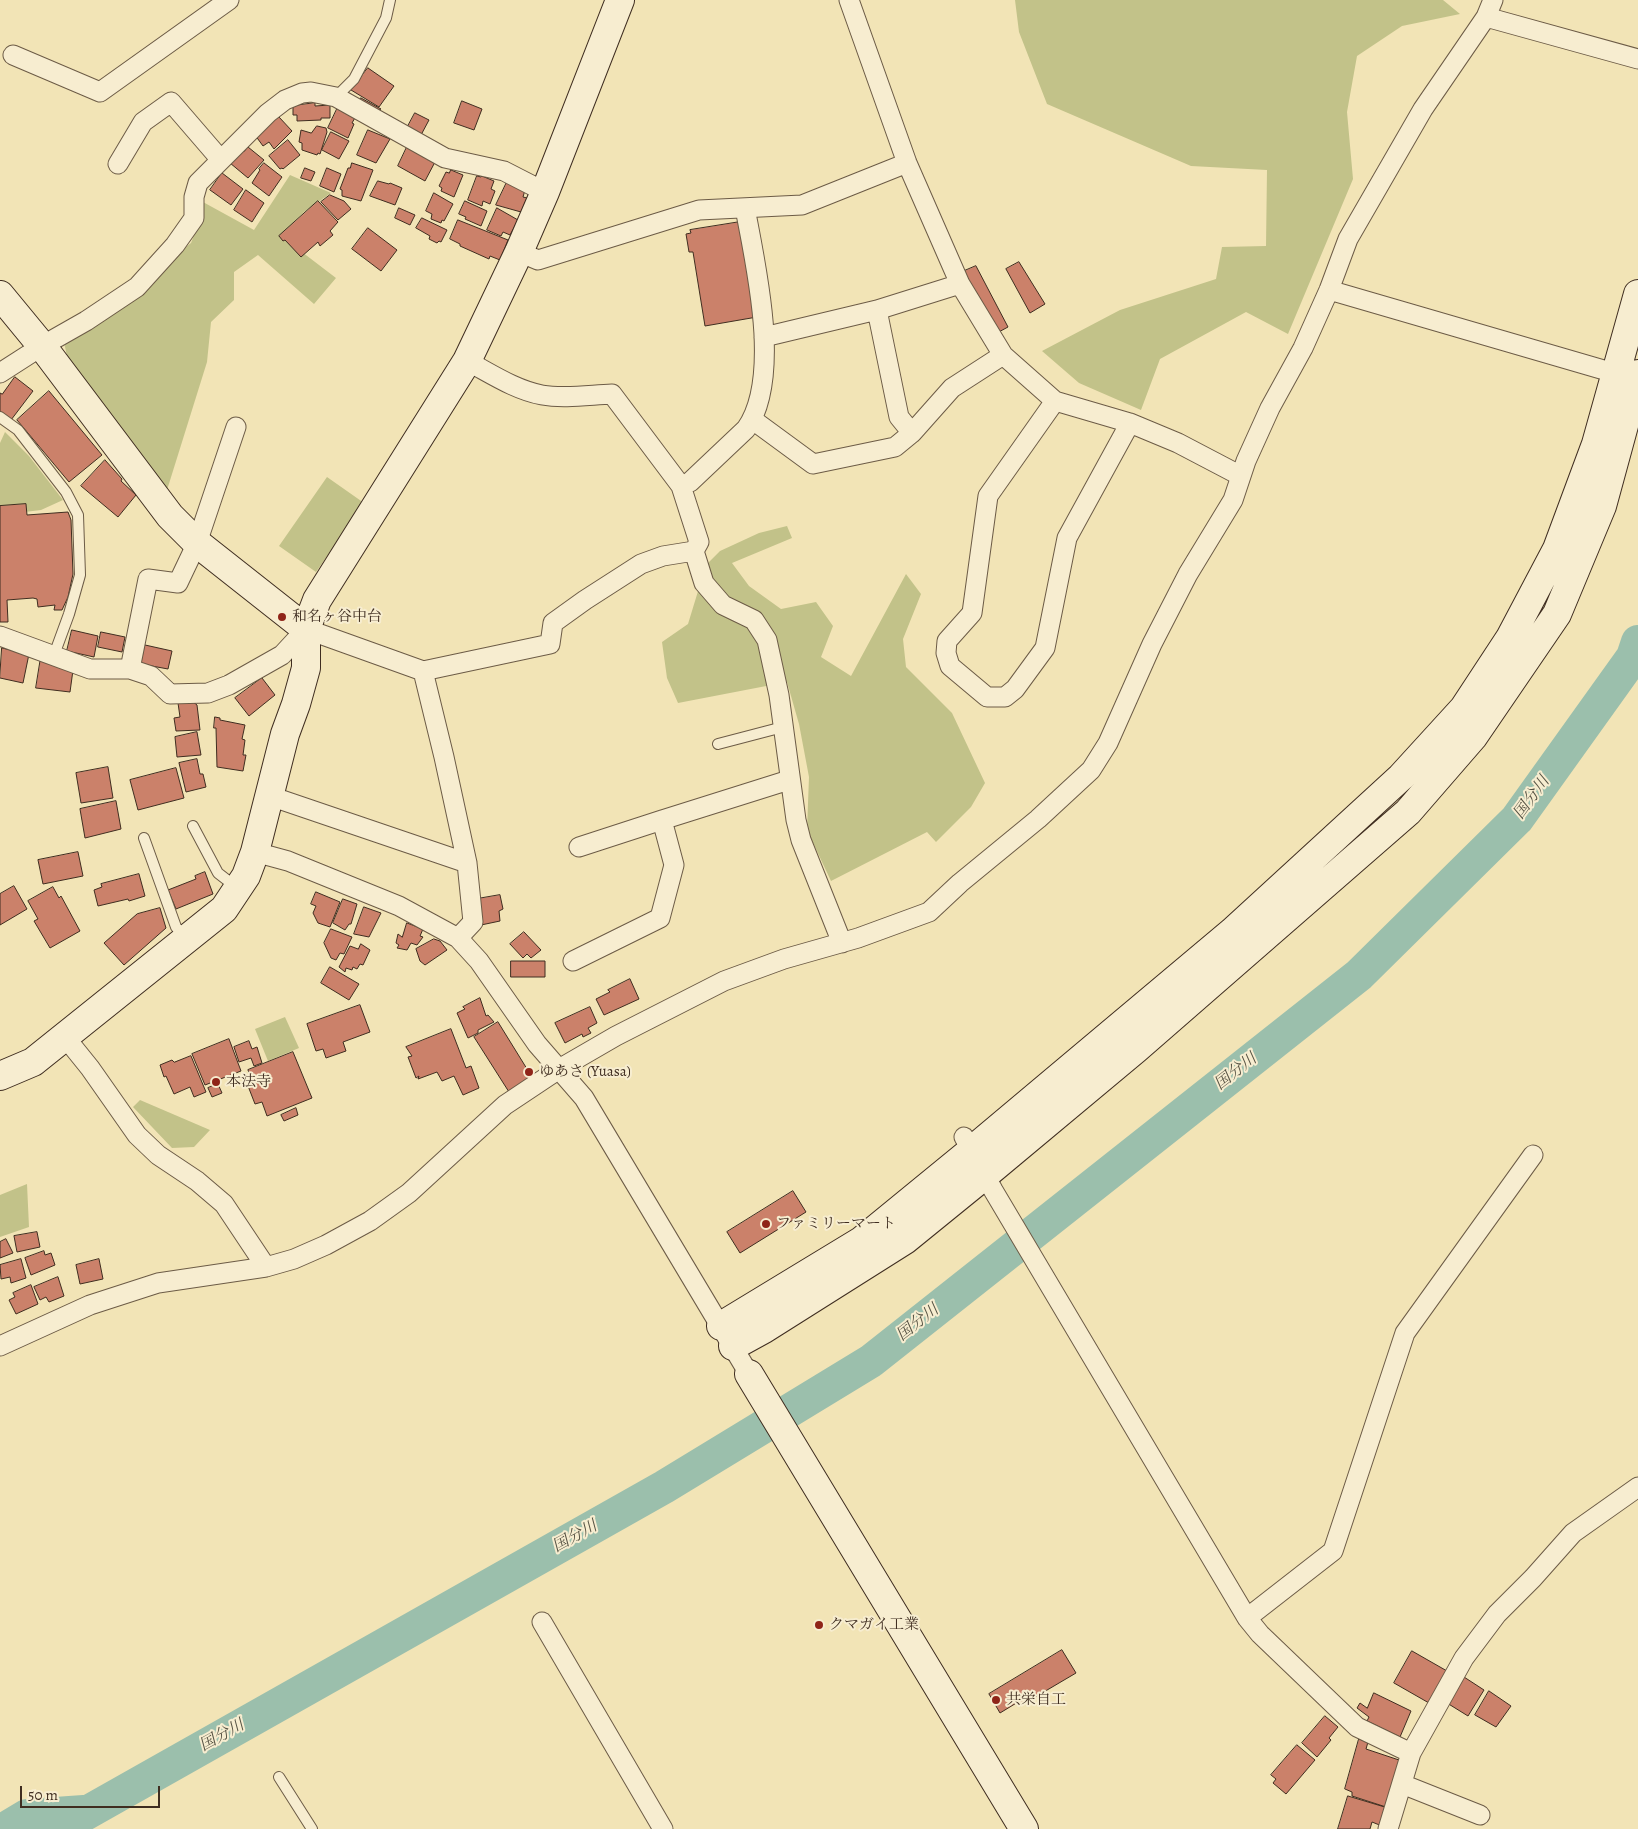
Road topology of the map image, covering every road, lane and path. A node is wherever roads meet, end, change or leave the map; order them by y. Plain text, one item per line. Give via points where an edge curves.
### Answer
1 (229, 0) edge
2 (390, 0) edge
3 (620, 0) edge
4 (850, 0) edge
5 (1489, 8) edge
6 (13, 55) dead end
7 (1638, 59) edge
8 (336, 97) junction
9 (221, 160) junction
10 (907, 163) junction
11 (118, 164) dead end
12 (545, 192) junction
13 (745, 208) junction
14 (519, 252) junction
15 (960, 284) junction
16 (1329, 290) junction
17 (1638, 294) edge
18 (0, 295) edge
19 (877, 310) junction
20 (764, 337) junction
21 (42, 346) junction
22 (1003, 354) junction
23 (467, 361) junction
24 (0, 373) edge
25 (1632, 377) edge
26 (1055, 401) junction
27 (0, 417) edge
28 (752, 420) junction
29 (1130, 423) junction
30 (236, 427) dead end
31 (912, 433) junction
32 (1241, 476) junction
33 (681, 486) junction
34 (197, 543) junction
35 (694, 551) junction
36 (306, 629) junction
37 (0, 636) edge
38 (54, 655) junction
39 (130, 669) junction
40 (423, 671) junction
41 (783, 727) junction
42 (718, 744) dead end
43 (789, 780) junction
44 (270, 796) junction
45 (662, 820) junction
46 (193, 826) dead end
47 (144, 838) dead end
48 (578, 847) dead end
49 (255, 852) junction
50 (467, 863) junction
51 (238, 888) junction
52 (458, 938) junction
53 (187, 940) junction
54 (842, 943) junction
55 (572, 961) dead end
56 (65, 1038) junction
57 (558, 1069) junction
58 (0, 1076) edge
59 (968, 1144) junction
60 (1533, 1155) dead end
61 (985, 1175) junction
62 (266, 1267) junction
63 (727, 1336) junction
64 (0, 1346) edge
65 (750, 1374) joint
66 (1638, 1487) edge
67 (1247, 1618) junction
68 (542, 1622) dead end
69 (1411, 1753) junction
70 (279, 1777) dead end
71 (1402, 1784) junction
72 (1480, 1815) dead end
73 (312, 1829) edge
74 (663, 1829) edge
75 (1024, 1829) edge
76 (1388, 1829) edge

1 - 6 street via 100,92
2 - 8 lane via 386,18 354,78
3 - 12 street
4 - 10 street
5 - 7 street
5 - 16 street via 1371,198 1348,239
8 - 9 street via 311,92 284,100
8 - 12 street via 444,158 504,171
9 - 11 street via 171,102 143,122
9 - 21 street via 198,184 194,218 175,245 137,287
10 - 13 street via 802,205
10 - 15 street
12 - 14 street
13 - 14 street via 699,210 538,260
13 - 20 street via 757,272
14 - 23 street
15 - 19 street
15 - 22 street
16 - 25 street
16 - 32 street via 1303,348 1270,408
17 - 25 street
18 - 21 street
19 - 20 street
19 - 31 street via 899,417
20 - 28 street via 763,386
21 - 24 street
21 - 34 street via 166,510
22 - 26 street
22 - 31 street via 952,388
23 - 33 street via 515,386 541,395 612,394
23 - 36 street via 317,600
25 - 59 street via 1596,444 1557,549 1510,638 1464,708 1401,777 1232,932
25 - 61 street via 1602,506 1557,614 1473,737 1408,812 1136,1049
26 - 29 street
26 - 29 street via 988,496 972,613 947,641 950,666 987,697 1005,697 1015,689 1045,648 1066,538
27 - 38 lane via 18,430 66,492 78,515 80,574
28 - 31 street via 813,464 895,448
28 - 33 street via 690,482
29 - 32 street via 1178,443
30 - 34 street
32 - 54 street via 1232,500 1188,574 1152,644 1108,743 1091,770 929,912
33 - 35 street via 699,542
34 - 36 street
34 - 39 street via 178,583 148,579
35 - 40 street via 663,556 641,564 553,623 550,644
35 - 41 street via 704,583 723,605 754,620 767,640
36 - 39 street via 282,655 208,693 170,694 151,676
36 - 40 street
36 - 44 street via 306,668
37 - 38 street
38 - 39 street via 90,669
40 - 50 street
41 - 42 lane
41 - 43 street
43 - 45 street
43 - 54 street via 801,840
44 - 49 street
44 - 50 street
45 - 48 street
45 - 55 street via 674,865 660,918
46 - 51 lane via 218,873
47 - 53 lane via 176,927
49 - 51 street
49 - 52 street via 288,861 399,906
50 - 52 street via 473,922
51 - 53 street via 224,909
52 - 57 street via 479,961
53 - 56 street
54 - 57 street via 724,981
56 - 58 street via 34,1062
56 - 62 street via 137,1135 224,1204
57 - 62 street via 506,1106 409,1193 370,1221 326,1245
57 - 63 street via 584,1098
59 - 61 street
59 - 63 street via 861,1241
60 - 67 street via 1406,1333 1333,1551
61 - 63 street via 905,1240 764,1328
61 - 67 street
62 - 64 street via 158,1283 90,1306
63 - 65 street
65 - 75 street
66 - 69 street via 1574,1532 1497,1614 1464,1658
67 - 69 street via 1356,1727
68 - 74 street
69 - 71 street
70 - 73 lane
71 - 72 street
71 - 76 street

